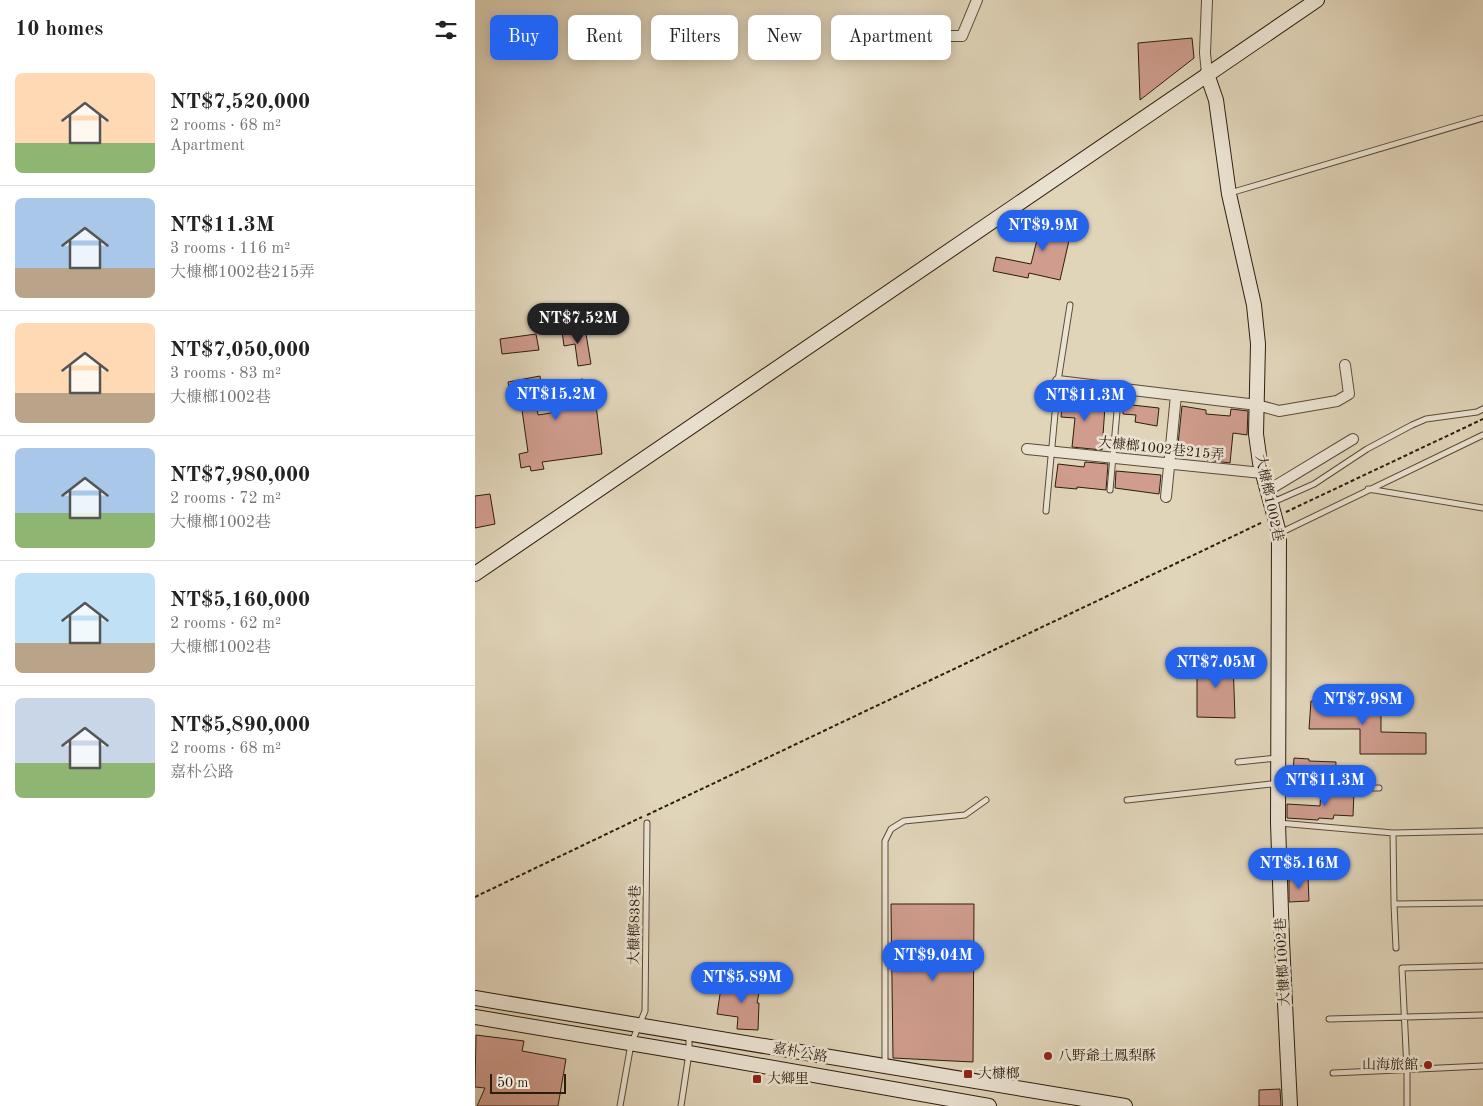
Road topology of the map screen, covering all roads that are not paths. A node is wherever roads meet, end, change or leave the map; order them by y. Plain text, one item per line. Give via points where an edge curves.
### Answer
1 (977, 0) edge
2 (1207, 0) edge
3 (1317, 0) edge
4 (951, 36) edge
5 (1207, 74) junction
6 (1483, 118) edge
7 (1229, 194) junction
8 (1070, 305) dead end
9 (1345, 365) dead end
10 (1058, 381) junction
11 (1119, 388) junction
12 (1176, 395) junction
13 (1257, 405) junction
14 (1483, 409) edge
15 (1483, 435) edge
16 (1353, 439) dead end
17 (1027, 449) dead end
18 (1051, 452) junction
19 (1113, 458) junction
20 (1170, 464) junction
21 (1262, 473) junction
22 (1367, 489) junction
23 (1110, 490) dead end
24 (1166, 497) dead end
25 (1271, 504) junction
26 (1483, 508) edge
27 (1046, 511) dead end
28 (1279, 533) junction
29 (475, 574) edge
30 (1279, 758) junction
31 (1239, 762) dead end
32 (1278, 788) junction
33 (1379, 788) dead end
34 (986, 800) dead end
35 (1127, 800) dead end
36 (647, 823) dead end
37 (1278, 823) junction
38 (1483, 831) edge
39 (1393, 833) junction
40 (1483, 903) edge
41 (1394, 904) junction
42 (1396, 948) dead end
43 (1483, 966) edge
44 (475, 998) edge
45 (1483, 1015) edge
46 (475, 1017) edge
47 (1405, 1017) junction
48 (1329, 1019) dead end
49 (639, 1025) junction
50 (689, 1034) junction
51 (631, 1044) junction
52 (689, 1053) junction
53 (1483, 1066) edge
54 (885, 1067) junction
55 (1407, 1070) junction
56 (1333, 1073) dead end
57 (620, 1106) edge
58 (681, 1106) edge
59 (989, 1106) edge
60 (1125, 1106) edge
61 (1290, 1106) edge
62 (1407, 1106) edge

1 - 4 street via 962,36
2 - 5 street
3 - 5 main road
5 - 7 main road, 大槺榔1002巷 via 1216,100
5 - 29 main road
6 - 7 lane
7 - 13 main road, 大槺榔1002巷 via 1254,305 1259,344
8 - 10 lane
9 - 13 street via 1349,394 1337,401 1279,411
10 - 11 street
10 - 18 lane
11 - 12 street
11 - 19 lane
12 - 13 street
12 - 20 street
13 - 21 main road, 大槺榔1002巷 via 1256,434
14 - 25 lane via 1412,425 1367,449 1315,484
15 - 22 lane
16 - 25 street
17 - 18 street, 大槺榔1002巷215弄
18 - 19 street, 大槺榔1002巷215弄
18 - 27 lane
19 - 20 street, 大槺榔1002巷215弄
19 - 23 lane
20 - 21 street, 大槺榔1002巷215弄
20 - 24 street
21 - 25 main road, 大槺榔1002巷
22 - 26 lane
22 - 28 lane
25 - 28 main road, 大槺榔1002巷
28 - 30 main road, 大槺榔1002巷
30 - 31 lane
30 - 32 main road, 大槺榔1002巷
32 - 33 lane
32 - 35 lane via 1271,784
32 - 37 main road, 大槺榔1002巷
34 - 54 lane via 965,815 903,821 891,829 885,841
36 - 49 lane, 大槺榔838巷 via 645,1011
37 - 39 lane
37 - 61 main road, 大槺榔1002巷
38 - 39 lane
39 - 41 lane
40 - 41 lane
41 - 42 lane
43 - 47 lane via 1402,968
44 - 49 main road, 嘉朴公路
45 - 47 lane
46 - 51 main road, 嘉朴公路
47 - 48 lane
47 - 55 lane
49 - 50 main road, 嘉朴公路
49 - 51 lane, 大槺榔838巷
50 - 52 lane
50 - 54 main road, 嘉朴公路
51 - 52 main road, 嘉朴公路
51 - 57 lane, 大槺榔838巷
52 - 58 lane
52 - 59 main road, 嘉朴公路
53 - 55 lane
54 - 60 main road, 嘉朴公路
55 - 56 lane
55 - 62 lane

